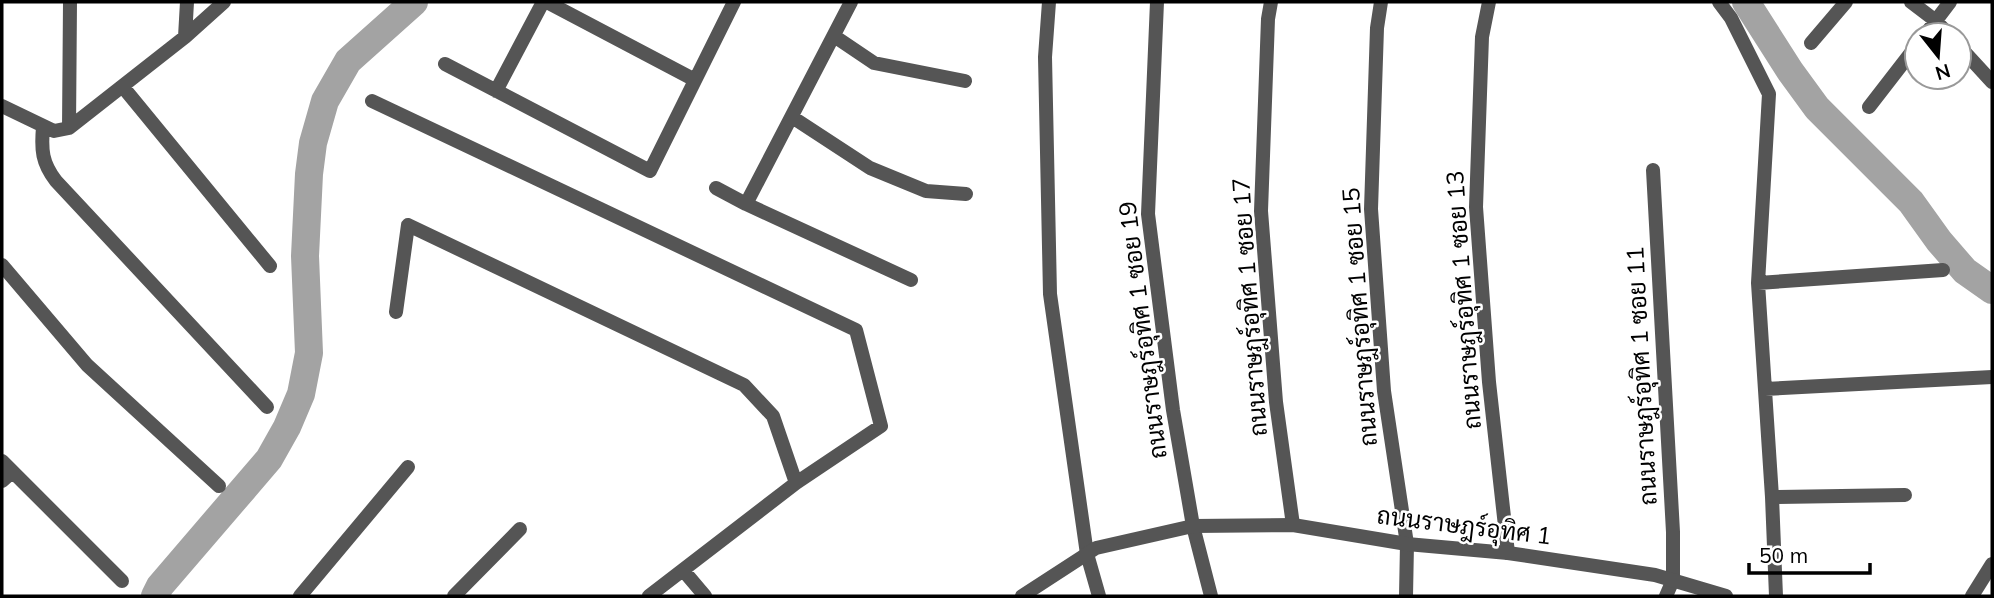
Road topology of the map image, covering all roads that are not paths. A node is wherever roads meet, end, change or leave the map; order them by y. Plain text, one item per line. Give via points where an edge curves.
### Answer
1 (71, 2) edge
2 (187, 2) edge
3 (224, 2) edge
4 (545, 2) edge
5 (734, 2) edge
6 (851, 2) edge
7 (1049, 2) edge
8 (1157, 2) edge
9 (1271, 2) edge
10 (1381, 2) edge
11 (1489, 2) edge
12 (1719, 2) edge
13 (1846, 2) edge
14 (1911, 2) edge
15 (1950, 2) edge
16 (1936, 21) joint
17 (834, 36) junction
18 (185, 37) junction
19 (1811, 43) dead end
20 (1973, 61) edge
21 (1903, 63) edge
22 (445, 64) dead end
23 (695, 80) junction
24 (965, 81) dead end
25 (1992, 82) edge
26 (123, 87) junction
27 (496, 91) junction
28 (372, 101) dead end
29 (2, 106) edge
30 (1870, 107) dead end
31 (792, 117) junction
32 (43, 127) junction
33 (69, 128) junction
34 (1654, 170) dead end
35 (716, 188) dead end
36 (966, 194) dead end
37 (746, 204) junction
38 (2, 265) edge
39 (270, 266) dead end
40 (1943, 270) dead end
41 (911, 280) dead end
42 (1758, 283) junction
43 (396, 312) dead end
44 (1992, 377) edge
45 (1765, 389) junction
46 (267, 407) dead end
47 (408, 467) dead end
48 (5, 471) edge
49 (796, 483) junction
50 (219, 486) dead end
51 (1905, 495) dead end
52 (1772, 497) junction
53 (1293, 525) junction
54 (1193, 526) junction
55 (520, 529) dead end
56 (1406, 544) junction
57 (1508, 553) junction
58 (1087, 554) junction
59 (1992, 564) edge
60 (683, 570) junction
61 (1673, 580) junction
62 (122, 581) dead end
63 (300, 596) edge
64 (454, 596) edge
65 (649, 596) edge
66 (705, 596) edge
67 (1022, 596) edge
68 (1099, 596) edge
69 (1211, 596) edge
70 (1406, 596) edge
71 (1666, 596) edge
72 (1726, 596) edge
73 (1776, 596) edge
74 (1972, 596) edge

1 - 33 street
2 - 18 street
3 - 18 street
4 - 23 street
4 - 27 street
5 - 23 street
6 - 17 street
7 - 58 street via 1045,57 1050,294
8 - 54 street, ถนนราษฎร์อุทิศ 1 ซอย 19 via 1148,214
9 - 53 street, ถนนราษฎร์อุทิศ 1 ซอย 17 via 1261,211 1276,402
10 - 56 street, ถนนราษฎร์อุทิศ 1 ซอย 15 via 1371,209 1384,391
11 - 57 street, ถนนราษฎร์อุทิศ 1 ซอย 13 via 1482,37 1476,206
12 - 42 street via 1769,94
13 - 19 street
14 - 16 street
15 - 16 street
17 - 24 street via 874,63
17 - 31 street
18 - 26 street
20 - 25 street
21 - 30 street
22 - 27 street
23 - 27 street via 650,171
26 - 33 street
26 - 39 street
28 - 49 street via 856,330 881,426
29 - 32 street
31 - 36 street via 870,168 926,191
31 - 37 street
32 - 33 street via 54,131
32 - 46 street via 41,152 56,181
34 - 61 street, ถนนราษฎร์อุทิศ 1 ซอย 11
35 - 37 street
37 - 41 street
38 - 50 street via 87,365
40 - 42 street
42 - 45 street
43 - 49 street via 408,225 744,385 773,416
44 - 45 street
45 - 52 street
47 - 63 street
48 - 62 street
49 - 60 street
51 - 52 street
52 - 73 street
53 - 54 street, ถนนราษฎร์อุทิศ 1
53 - 56 street, ถนนราษฎร์อุทิศ 1
54 - 58 street, ถนนราษฎร์อุทิศ 1 via 1096,548
54 - 69 street, ถนนราษฎร์อุทิศ 1 ซอย 19
55 - 64 street
56 - 57 street, ถนนราษฎร์อุทิศ 1
56 - 70 street, ถนนราษฎร์อุทิศ 1 ซอย 15
57 - 61 street, ถนนราษฎร์อุทิศ 1
58 - 67 street, ถนนราษฎร์อุทิศ 1
58 - 68 street
59 - 74 street
60 - 65 street
60 - 66 street
61 - 71 street
61 - 72 street, ถนนราษฎร์อุทิศ 1

